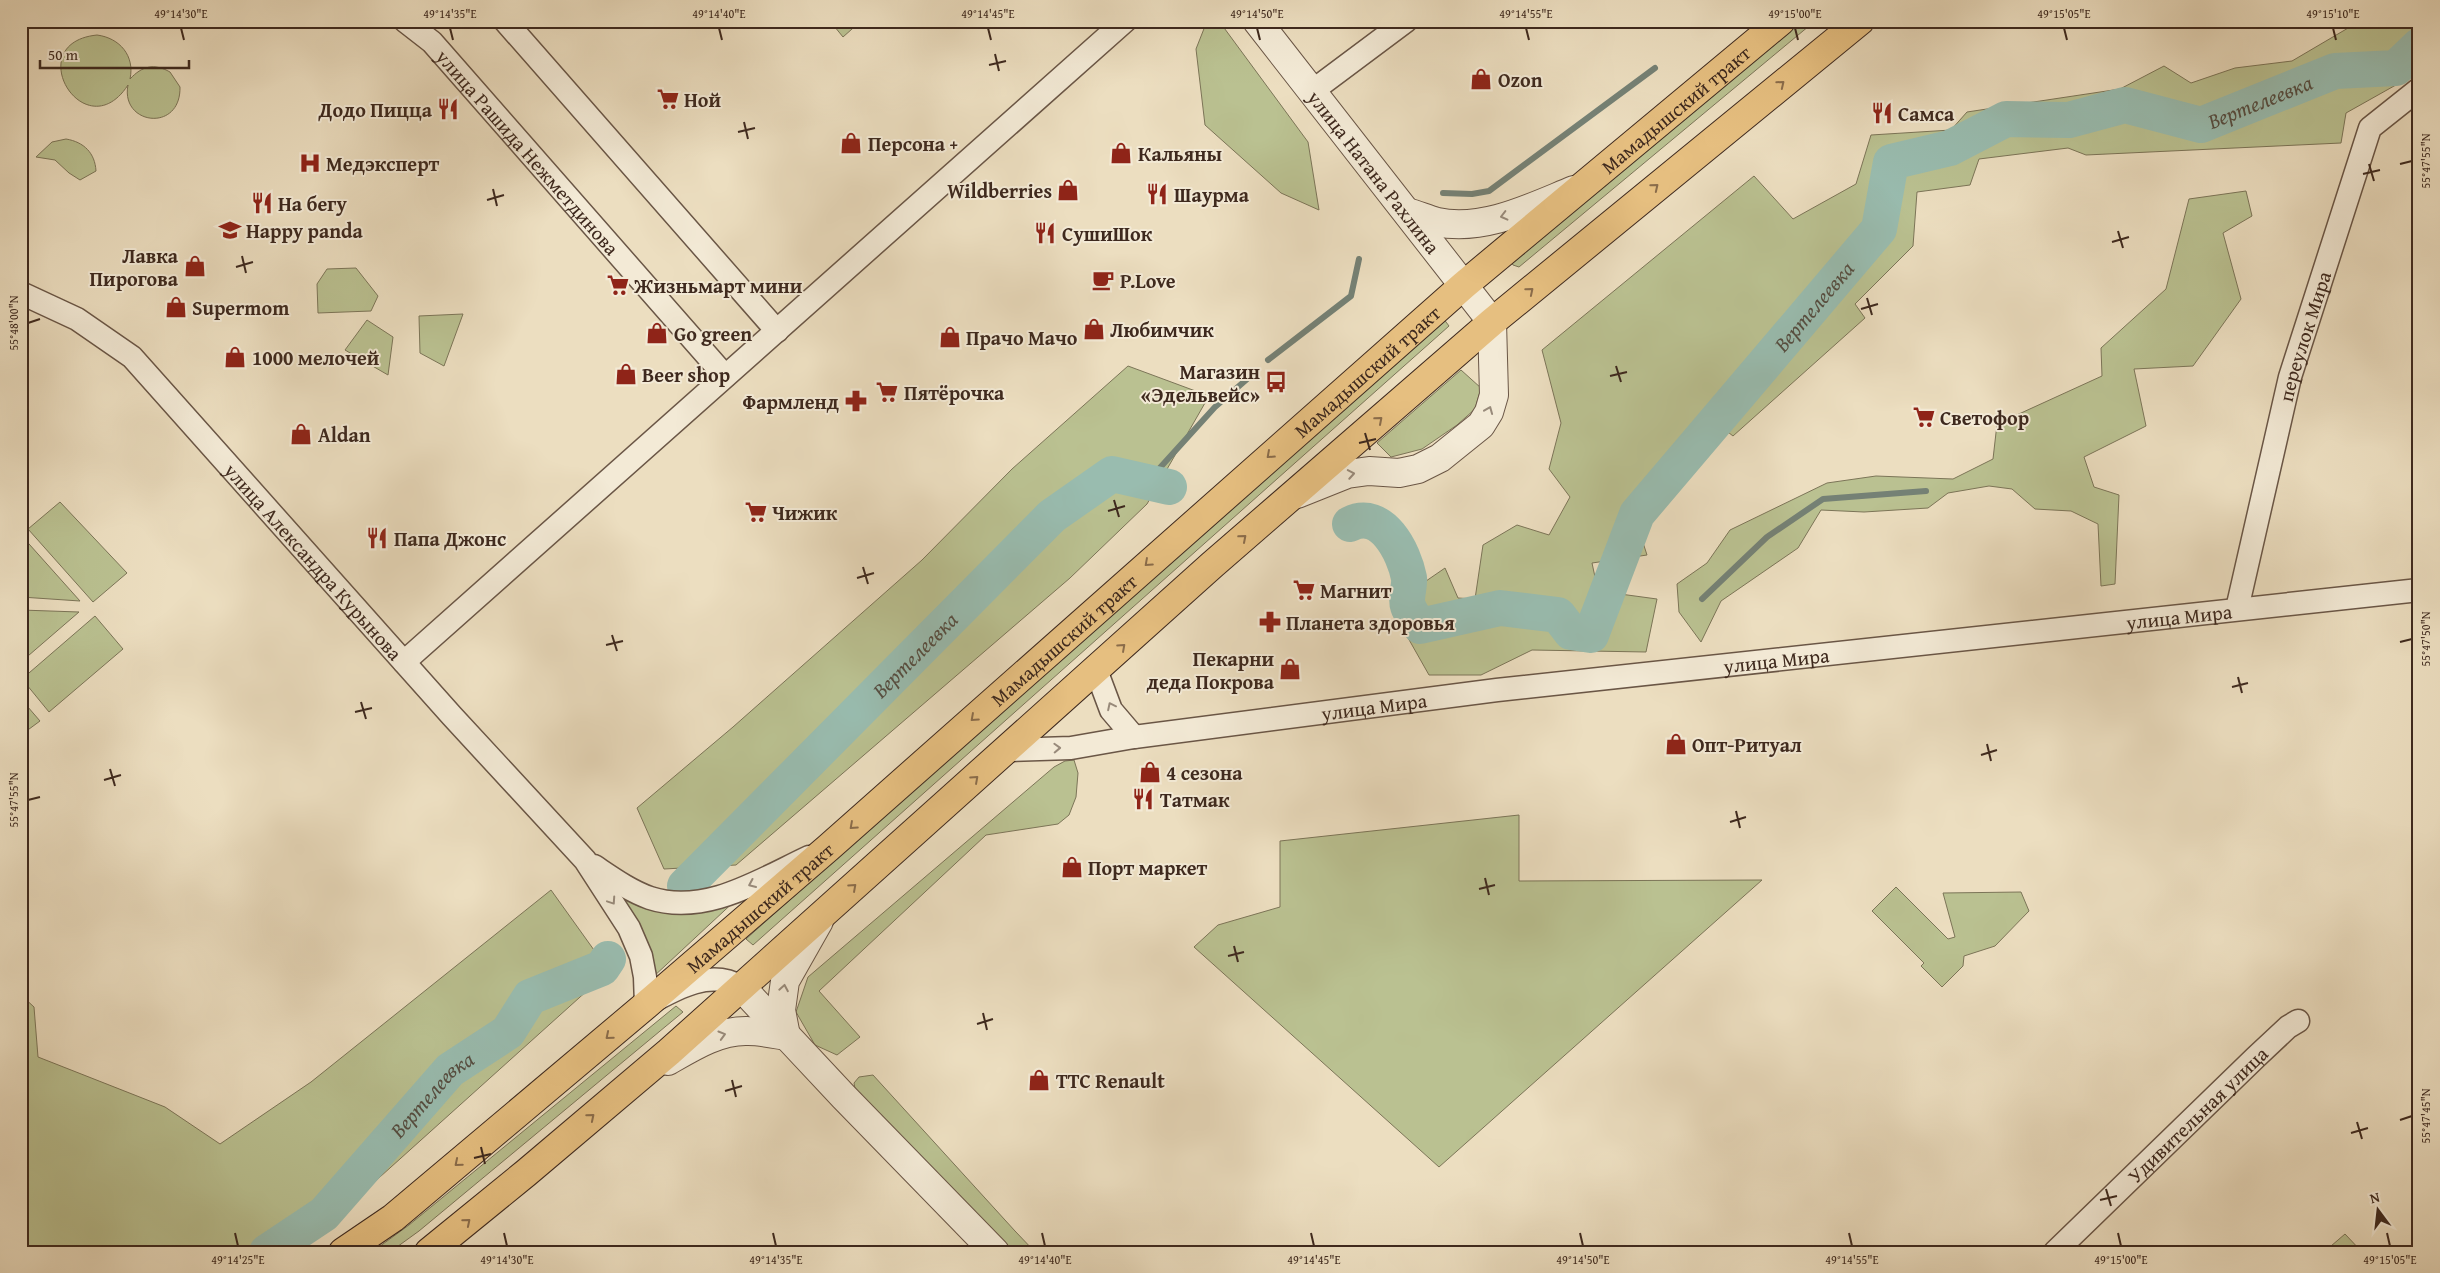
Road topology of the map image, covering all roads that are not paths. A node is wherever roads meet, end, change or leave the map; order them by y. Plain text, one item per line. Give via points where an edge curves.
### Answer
1 (405, 21) edge
2 (505, 21) edge
3 (1126, 21) edge
4 (1257, 21) edge
5 (1406, 21) edge
6 (1781, 21) edge
7 (1860, 21) edge
8 (2419, 89) edge
9 (1311, 92) junction
10 (1582, 187) junction
11 (1408, 212) junction
12 (1464, 285) junction
13 (21, 293) edge
14 (1492, 322) junction
15 (777, 331) junction
16 (726, 376) junction
17 (1289, 498) junction
18 (2419, 590) edge
19 (2237, 609) junction
20 (404, 662) junction
21 (1096, 670) junction
22 (1134, 737) junction
23 (1008, 750) junction
24 (828, 848) junction
25 (585, 860) junction
26 (823, 914) junction
27 (741, 987) junction
28 (646, 1005) junction
29 (2298, 1021) dead end
30 (786, 1036) junction
31 (632, 1082) junction
32 (2056, 1251) edge
33 (343, 1252) edge
34 (428, 1252) edge
35 (995, 1252) edge

1 - 16 street, улица Рашида Нежметдинова via 432,42
2 - 15 street
3 - 15 street
4 - 9 street, улица Натана Рахлина
5 - 9 street
6 - 10 main road, Мамадышский тракт
14 -> 7 main road
8 - 19 street, переулок Мира via 2370,128 2290,377
9 - 11 street, улица Натана Рахлина
10 -> 11 street via 1520,212 1481,222 1438,222
10 - 12 main road, Мамадышский тракт
11 - 12 street, улица Натана Рахлина
12 - 14 street, улица Натана Рахлина
12 -> 24 main road, Мамадышский тракт
13 - 20 street, улица Александра Курынова via 77,319 132,357
17 -> 14 main road
17 -> 14 street via 1347,474 1369,471 1399,473 1418,469 1440,458 1481,424 1494,395
15 - 16 street
16 - 20 street
21 -> 17 main road
18 - 19 street, улица Мира
19 - 22 street, улица Мира via 1506,689
20 - 25 street, улица Александра Курынова
22 -> 21 street via 1111,710
21 - 23 main road
23 -> 22 street, улица Мира via 1071,748
26 -> 23 main road
24 -> 25 street, улица Александра Курынова via 714,899 686,902 666,902 638,893
24 - 28 main road, Мамадышский тракт
25 -> 28 street, улица Александра Курынова via 629,928 641,956
26 - 27 main road
30 -> 26 street via 780,1010 785,981
27 - 28 street via 722,979 708,980 672,991
27 - 30 street
27 - 31 main road
28 -> 33 main road, Мамадышский тракт via 393,1218
29 - 32 street, Удивительная улица via 2269,1045
31 -> 30 street via 702,1042 728,1033 746,1031
30 - 35 street
34 -> 31 main road

